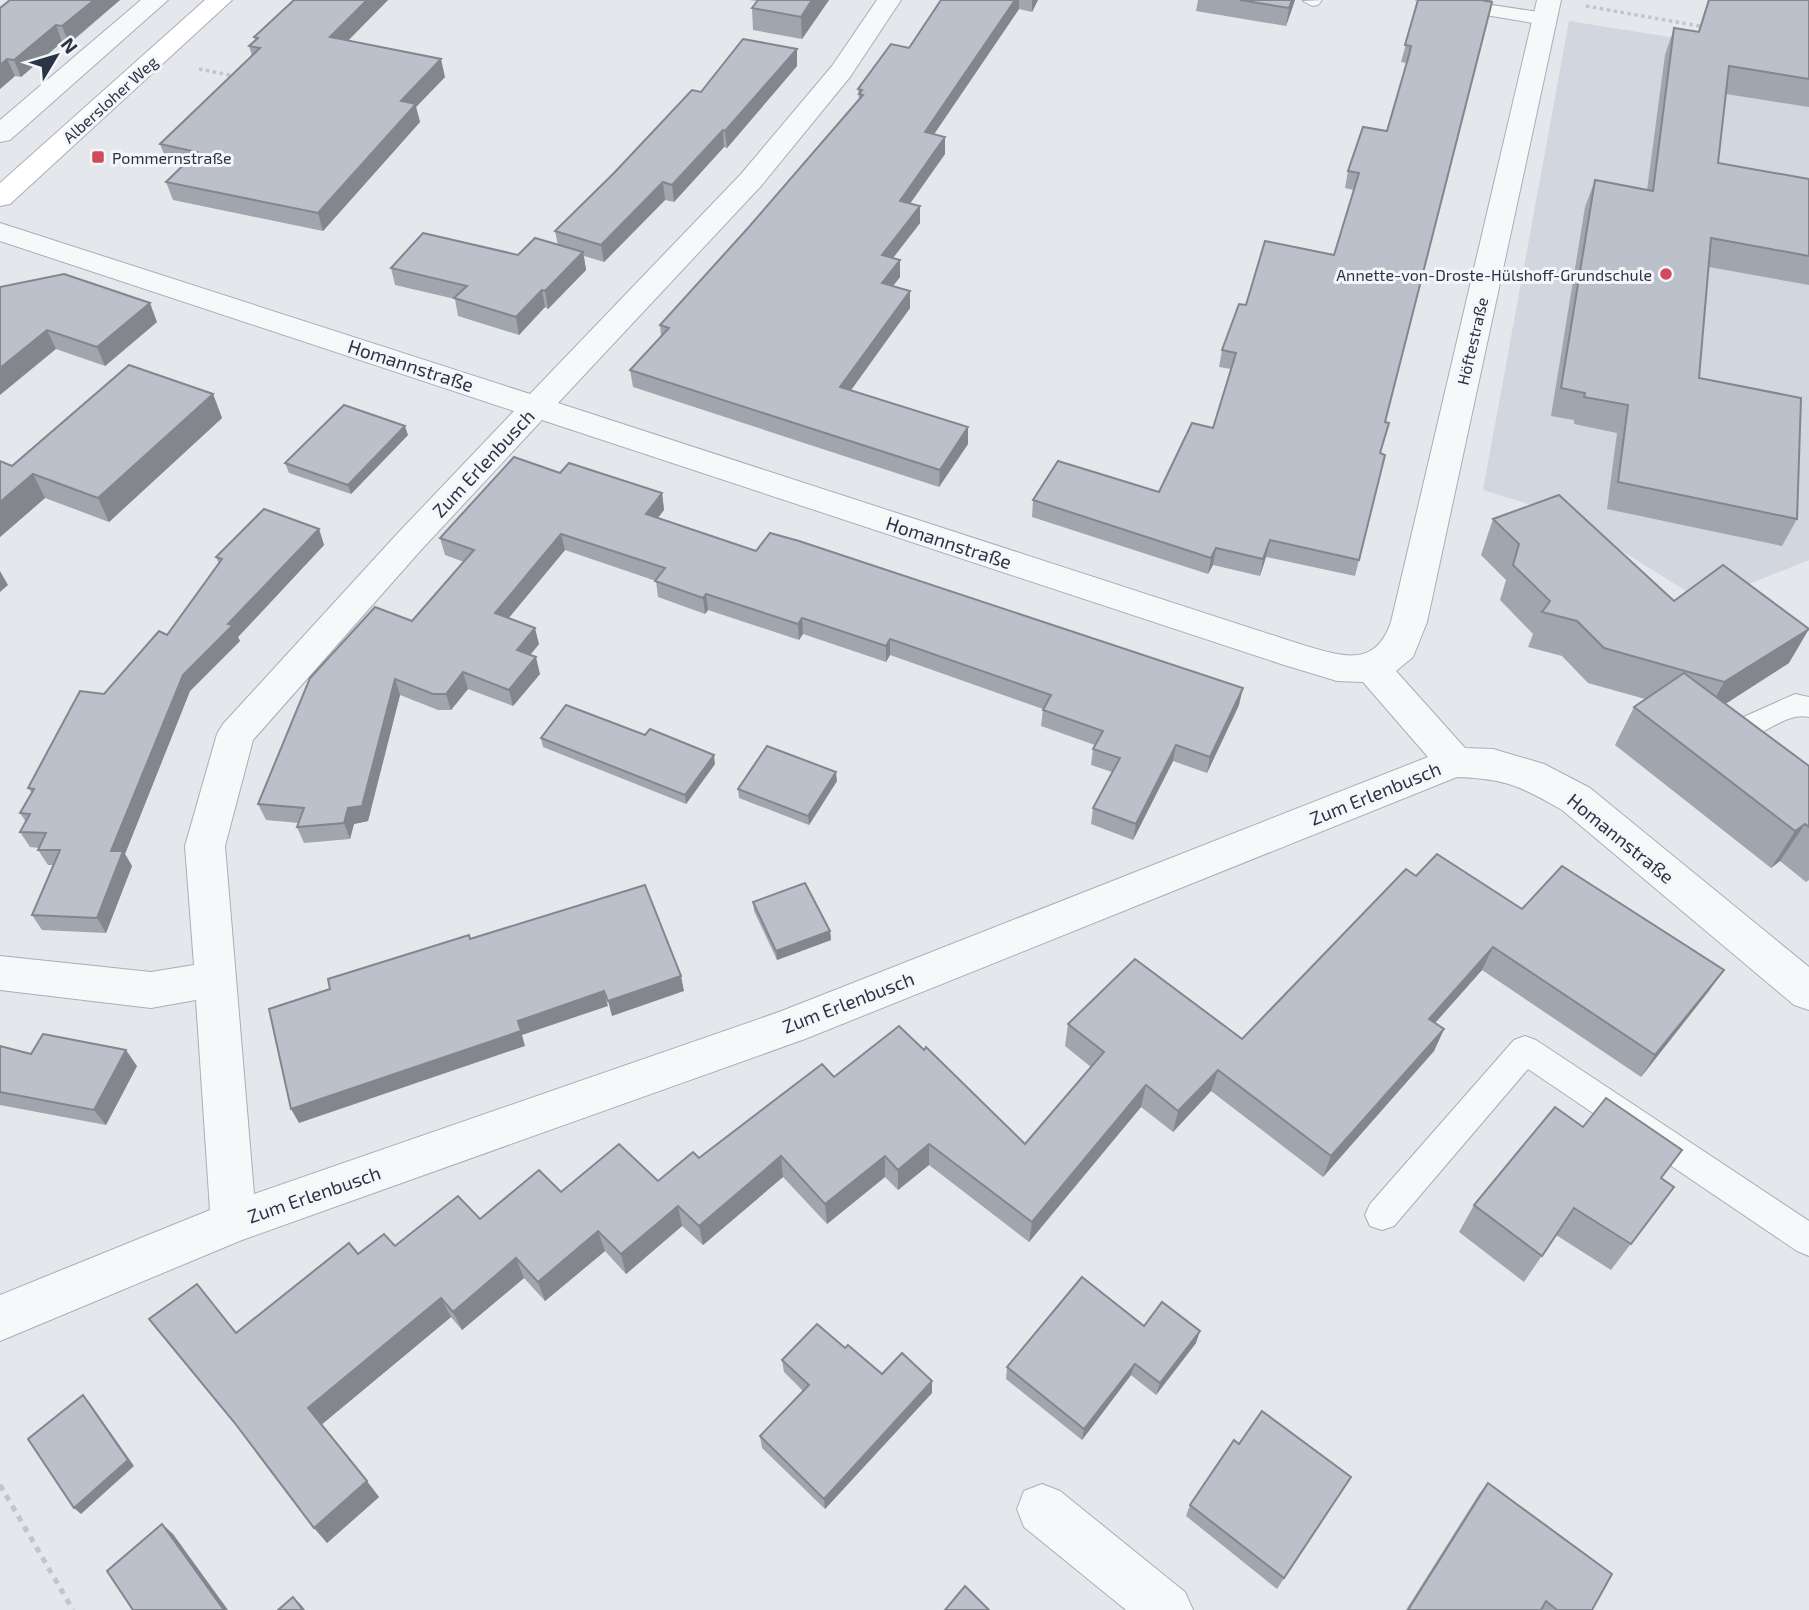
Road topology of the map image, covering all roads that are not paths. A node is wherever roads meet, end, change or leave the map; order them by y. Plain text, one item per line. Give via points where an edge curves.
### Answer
1 (156, 0) edge
2 (220, 0) edge
3 (889, 0) edge
4 (1425, 0) edge
5 (1547, 9) edge
6 (0, 134) edge
7 (0, 198) edge
8 (0, 232) edge
9 (536, 407) junction
10 (1373, 669) junction
11 (1809, 707) edge
12 (1740, 730) edge
13 (1455, 762) junction
14 (0, 973) edge
15 (215, 979) junction
16 (1809, 992) edge
17 (1382, 1215) dead end
18 (234, 1222) junction
19 (1809, 1240) edge
20 (0, 1318) edge
21 (1042, 1509) dead end
22 (1167, 1610) edge

1 - 6 street
2 - 7 main road, Albersloher Weg
3 - 9 street, Zum Erlenbusch via 841,71 751,180
4 - 5 lane
5 - 10 street, Höftestraße via 1409,622 1400,648
8 - 9 street, Homannstraße
9 - 10 street, Homannstraße via 1294,655 1337,668
9 - 15 street, Zum Erlenbusch via 236,734 205,846
10 - 13 street
11 - 12 lane via 1795,704
13 - 16 street, Homannstraße via 1493,764 1531,774 1576,799
13 - 18 street, Zum Erlenbusch via 790,1026
14 - 15 street via 151,990
15 - 18 street, Zum Erlenbusch
17 - 19 lane via 1525,1050
18 - 20 street, Zum Erlenbusch
21 - 22 street

